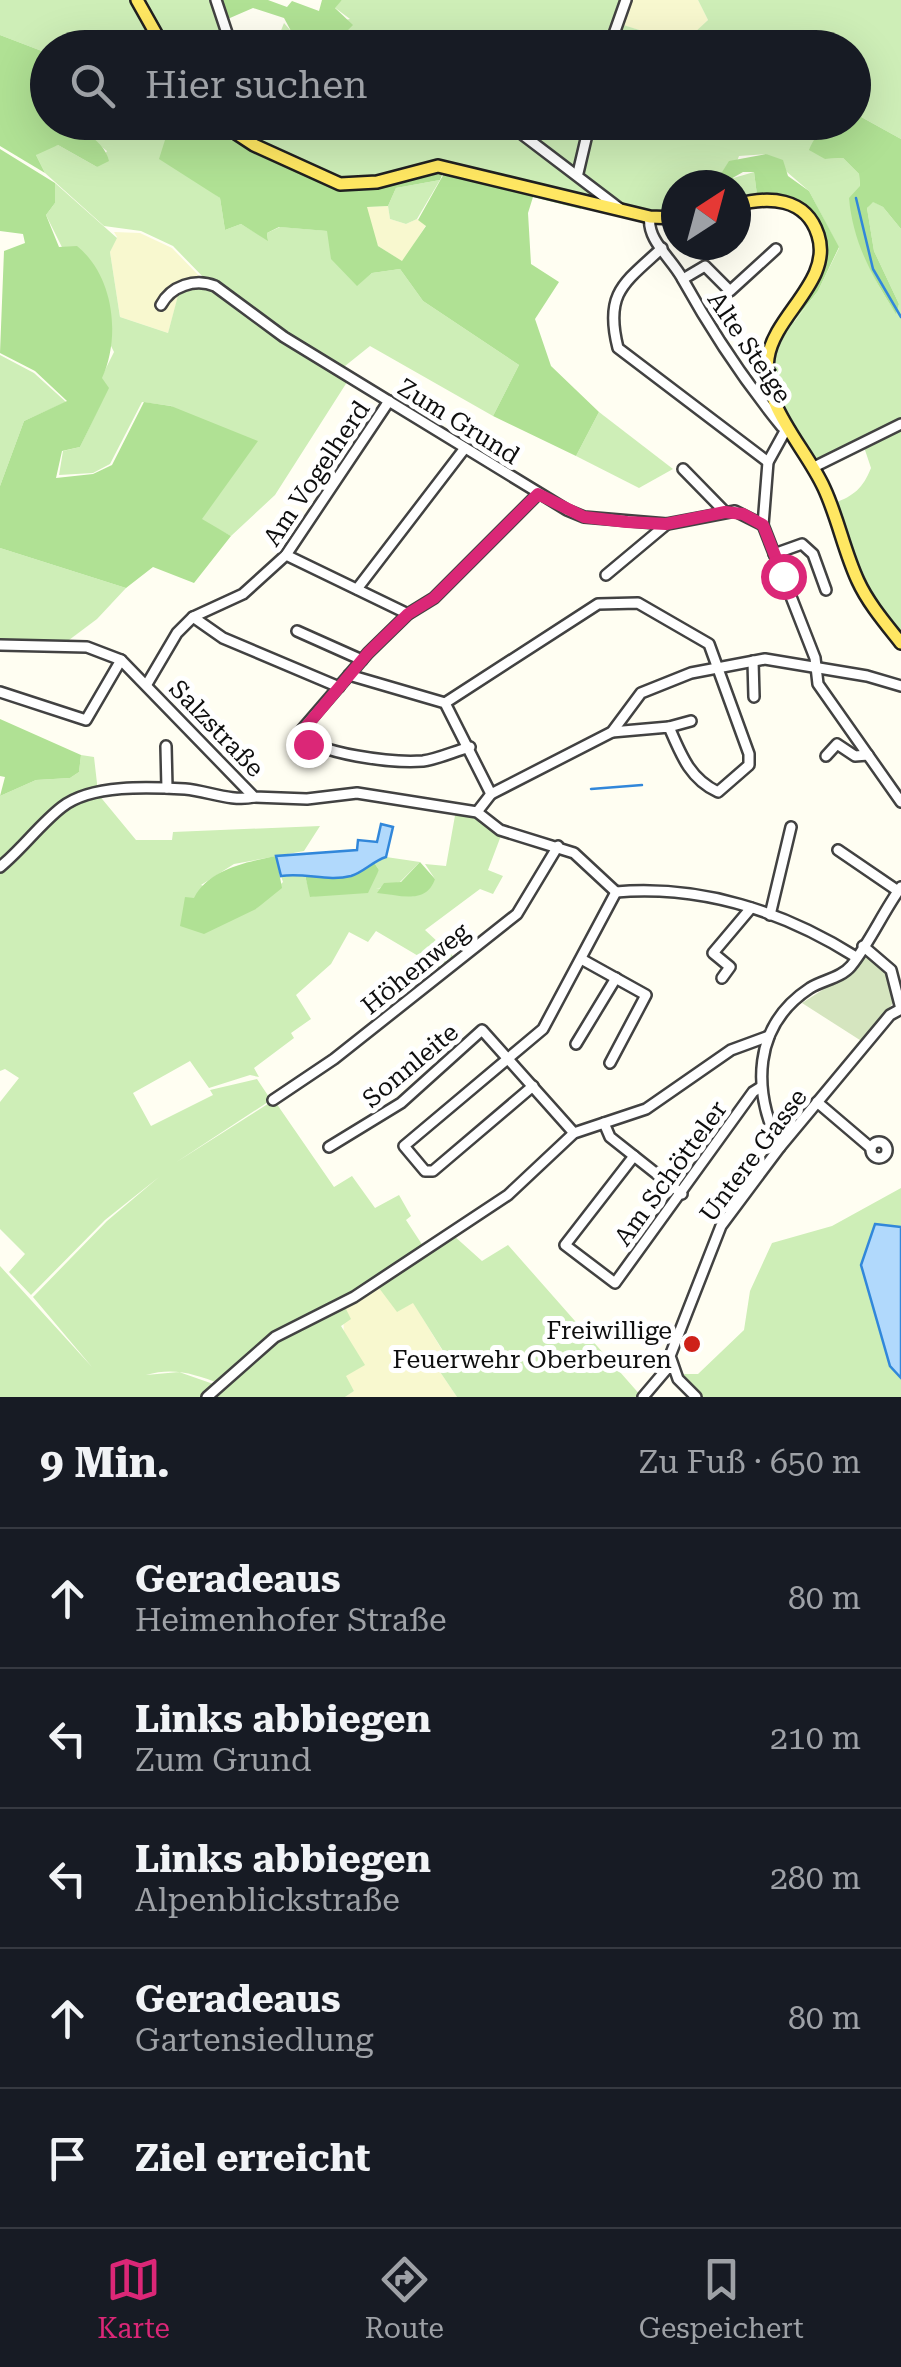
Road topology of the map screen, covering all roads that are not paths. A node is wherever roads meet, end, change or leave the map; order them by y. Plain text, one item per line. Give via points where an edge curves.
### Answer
1 (137, 0) edge
2 (216, 0) edge
3 (626, 0) edge
4 (154, 30) edge
5 (226, 30) edge
6 (615, 30) edge
7 (246, 140) edge
8 (531, 140) edge
9 (586, 140) edge
10 (578, 173) junction
11 (751, 201) edge
12 (621, 210) junction
13 (650, 218) junction
14 (661, 218) edge
15 (661, 247) edge
16 (661, 249) edge
17 (776, 249) dead end
18 (670, 260) edge
19 (683, 279) junction
20 (161, 305) dead end
21 (388, 401) junction
22 (901, 424) edge
23 (790, 430) junction
24 (466, 448) junction
25 (768, 462) junction
26 (814, 467) junction
27 (683, 469) dead end
28 (538, 494) junction
29 (725, 512) junction
30 (666, 524) junction
31 (763, 525) junction
32 (774, 554) junction
33 (286, 555) junction
34 (606, 576) dead end
35 (358, 589) junction
36 (826, 590) dead end
37 (408, 614) junction
38 (193, 618) junction
39 (297, 631) dead end
40 (901, 644) edge
41 (0, 645) edge
42 (121, 660) junction
43 (362, 660) junction
44 (753, 661) junction
45 (716, 667) junction
46 (815, 669) junction
47 (349, 675) junction
48 (147, 684) junction
49 (901, 686) edge
50 (339, 687) junction
51 (0, 692) edge
52 (754, 697) dead end
53 (446, 703) junction
54 (690, 721) dead end
55 (669, 727) junction
56 (612, 732) junction
57 (166, 746) dead end
58 (470, 747) junction
59 (868, 755) junction
60 (826, 756) dead end
61 (167, 788) junction
62 (491, 794) junction
63 (254, 796) junction
64 (901, 802) edge
65 (477, 812) junction
66 (791, 827) dead end
67 (558, 846) junction
68 (838, 850) dead end
69 (0, 867) edge
70 (899, 889) edge
71 (616, 892) junction
72 (752, 908) junction
73 (770, 915) junction
74 (864, 946) junction
75 (856, 957) junction
76 (583, 960) junction
77 (616, 978) junction
78 (722, 978) dead end
79 (901, 1009) edge
80 (769, 1036) junction
81 (576, 1044) dead end
82 (508, 1058) junction
83 (610, 1063) dead end
84 (534, 1086) junction
85 (761, 1087) junction
86 (272, 1100) dead end
87 (817, 1102) junction
88 (604, 1124) junction
89 (574, 1133) junction
90 (891, 1144) dead end
91 (404, 1146) junction
92 (780, 1146) junction
93 (329, 1147) dead end
94 (393, 1154) dead end
95 (634, 1156) junction
96 (682, 1194) junction
97 (671, 1364) junction
98 (208, 1397) edge
99 (644, 1397) edge
100 (696, 1397) edge

1 - 4 main road
2 - 5 street
3 - 6 street
7 - 12 main road via 340,184 438,166
8 - 10 street
9 - 10 street
10 - 12 street
11 - 23 main road via 790,203 810,218 820,240 818,266 770,344 767,363 772,397
12 - 13 main road
13 - 14 main road
13 - 15 street, Alte Steige via 650,232
16 - 25 street via 614,298 618,348
17 - 19 street, Alte Steige via 730,290 705,266
18 - 19 street, Alte Steige
19 - 23 street, Alte Steige via 729,361
20 - 21 street, Zum Grund via 182,287 215,286
21 - 24 street, Zum Grund
21 - 33 street, Am Vogelherd
22 - 26 street
23 - 25 street
23 - 26 main road
24 - 28 street, Zum Grund
24 - 35 street
25 - 31 street
26 - 40 main road via 858,580
27 - 29 street
28 - 30 street, Zum Grund via 584,517
28 - 37 street via 434,598
29 - 30 street, Zum Grund
29 - 31 street
30 - 34 street
31 - 32 street
32 - 36 street via 808,548
32 - 46 street
33 - 35 street
33 - 38 street, Am Vogelherd via 243,594
35 - 37 street
37 - 43 street
38 - 48 street, Am Vogelherd via 177,632
38 - 50 street via 222,638
39 - 43 street
41 - 42 street, Salzstraße via 87,648
42 - 48 street, Salzstraße
42 - 51 street via 86,720
43 - 47 street
44 - 45 street
44 - 46 street
44 - 52 street
45 - 53 street via 699,636 650,606 618,601 598,604
45 - 55 street via 749,754 742,774 718,792 702,784
45 - 56 street via 641,693
46 - 49 street
46 - 59 street via 818,684
47 - 50 street
47 - 53 street
48 - 63 street, Salzstraße
50 - 58 street via 300,734 308,744 423,761
53 - 58 street
54 - 55 street
55 - 56 street
56 - 62 street
57 - 61 street
58 - 62 street
59 - 60 street via 855,756 836,744
59 - 64 street
61 - 63 street
61 - 69 street via 76,798
62 - 65 street
63 - 65 street, Salzstraße via 357,794
65 - 67 street, Salzstraße via 500,830
66 - 73 street
67 - 71 street, Salzstraße via 589,864
67 - 86 street, Höhenweg via 517,914
68 - 70 street
70 - 74 street
71 - 72 street via 682,890
71 - 76 street
72 - 73 street
72 - 78 street via 713,953 730,968
73 - 75 street
74 - 75 street
74 - 79 street via 891,970
75 - 80 street via 843,974 806,991
76 - 77 street
76 - 82 street via 543,1029
77 - 81 street
77 - 83 street via 646,994
79 - 87 street, Untere Gasse
80 - 85 street via 760,1051
80 - 88 street via 730,1050 646,1109
82 - 84 street, Sonnleite
82 - 91 street
82 - 93 street, Sonnleite via 482,1030 400,1103
84 - 89 street, Sonnleite
84 - 91 street via 434,1171 425,1171
85 - 92 street
85 - 96 street, Am Schötteler
87 - 90 street via 873,1156 881,1158
87 - 92 street, Untere Gasse
88 - 89 street
88 - 95 street
89 - 98 street via 508,1195 354,1297 276,1337
91 - 94 street
92 - 97 street, Untere Gasse via 714,1238 671,1348
95 - 96 street
95 - 96 street, Am Schötteler via 565,1245 614,1283
97 - 99 street
97 - 100 street

